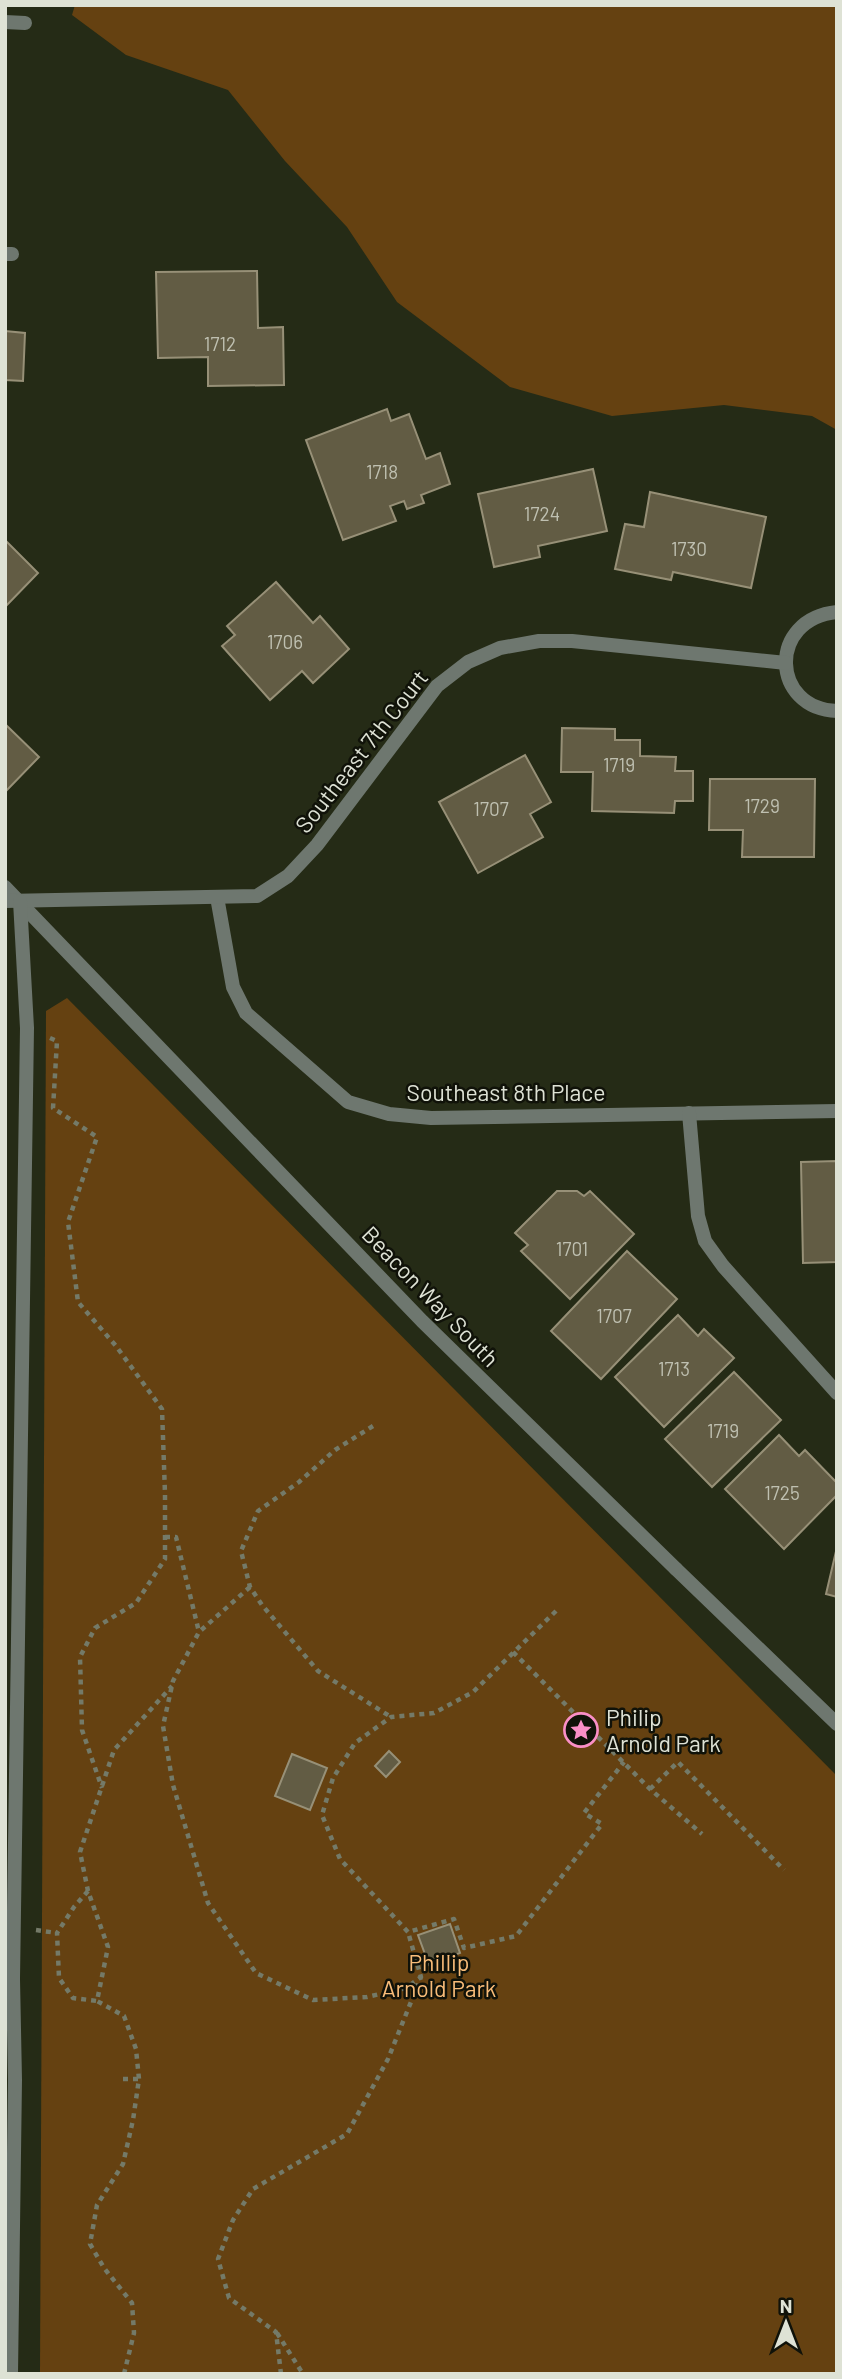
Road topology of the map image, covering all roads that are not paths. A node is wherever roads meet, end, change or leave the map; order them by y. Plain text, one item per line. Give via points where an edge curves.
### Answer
1 (5, 22) edge
2 (25, 23) dead end
3 (837, 612) edge
4 (786, 663) junction
5 (837, 711) edge
6 (5, 887) edge
7 (217, 897) junction
8 (12, 901) edge
9 (837, 1111) edge
10 (689, 1113) junction
11 (837, 1393) edge
12 (837, 1724) edge
13 (9, 1979) edge
14 (11, 2374) edge

1 - 2 street
3 - 4 street via 821,613 795,632
4 - 5 street via 797,694 825,711
4 - 7 street, Southeast 7th Court via 572,641 500,648 468,662 437,686 317,845 288,876 257,896
6 - 8 street, Beacon Way South
7 - 8 street, Southeast 7th Court
7 - 10 street, Southeast 8th Place via 233,987 246,1013 348,1102 389,1114 431,1118
8 - 12 street, Beacon Way South via 422,1321
8 - 13 street via 27,1028
9 - 10 street, Southeast 8th Place
10 - 11 street via 698,1216 705,1241
13 - 14 street via 15,2080

